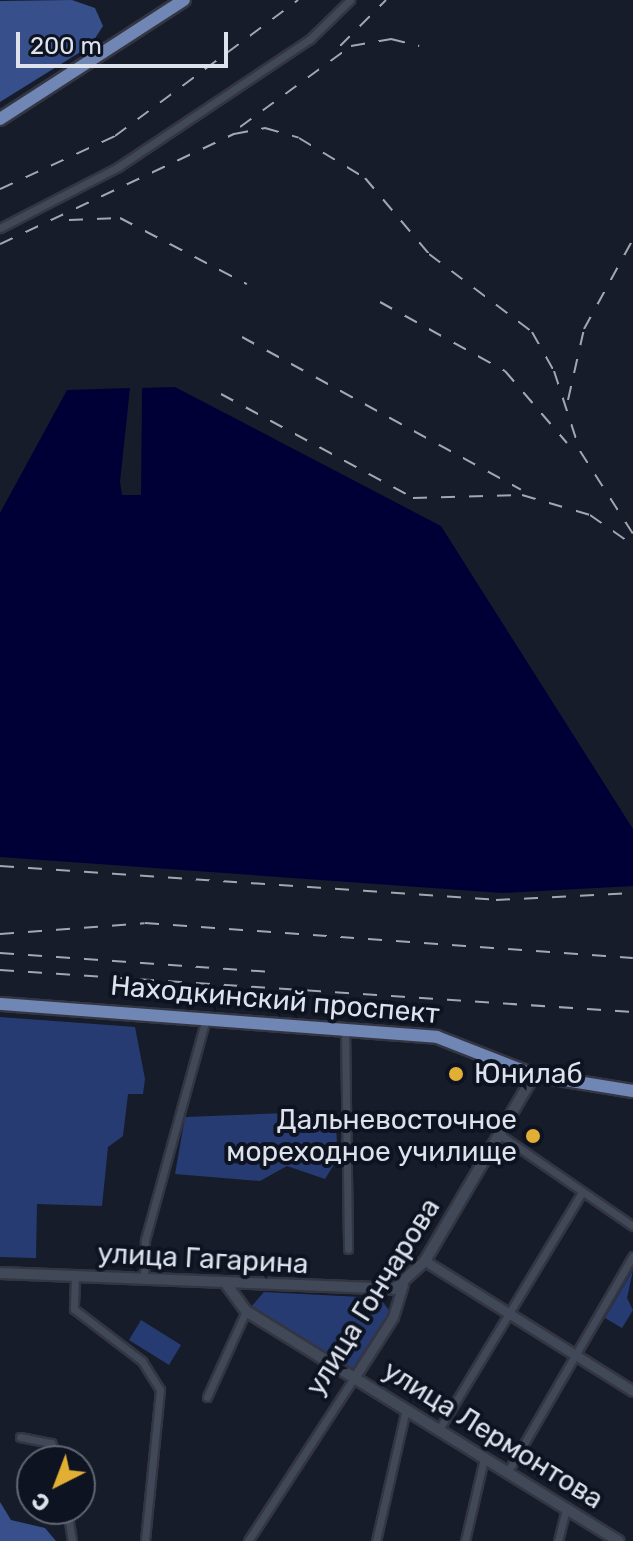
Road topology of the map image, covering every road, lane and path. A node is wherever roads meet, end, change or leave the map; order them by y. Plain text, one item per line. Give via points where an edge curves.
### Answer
1 (184, 0) edge
2 (350, 0) edge
3 (0, 119) edge
4 (0, 228) edge
5 (0, 1004) edge
6 (206, 1018) junction
7 (345, 1028) junction
8 (534, 1075) junction
9 (633, 1091) edge
10 (502, 1136) junction
11 (581, 1194) junction
12 (633, 1226) edge
13 (348, 1249) dead end
14 (633, 1256) edge
15 (425, 1261) junction
16 (0, 1273) edge
17 (75, 1277) junction
18 (144, 1280) junction
19 (227, 1285) junction
20 (403, 1285) junction
21 (246, 1311) junction
22 (510, 1314) junction
23 (575, 1355) junction
24 (354, 1378) junction
25 (633, 1391) edge
26 (207, 1397) dead end
27 (406, 1409) junction
28 (438, 1431) junction
29 (20, 1437) dead end
30 (52, 1445) edge
31 (484, 1459) junction
32 (507, 1473) junction
33 (566, 1509) junction
34 (145, 1541) edge
35 (248, 1541) edge
36 (376, 1541) edge
37 (465, 1541) edge
38 (558, 1541) edge
39 (619, 1541) edge

1 - 3 main road
2 - 4 street via 310,39 118,167
5 - 6 main road, Находкинский проспект
6 - 7 main road, Находкинский проспект
6 - 18 street via 145,1240
7 - 8 main road, Находкинский проспект via 452,1041
7 - 13 street
8 - 9 main road, Находкинский проспект
8 - 10 main road, улица Гончарова
10 - 11 street
10 - 15 main road, улица Гончарова
11 - 12 street
11 - 22 street
14 - 23 street
15 - 20 main road, улица Гончарова
15 - 22 street
16 - 17 main road, улица Гагарина
17 - 18 main road, улица Гагарина
17 - 34 street via 74,1309 142,1361 160,1390
18 - 19 main road, улица Гагарина
19 - 20 main road, улица Гагарина via 371,1292
19 - 21 main road, улица Лермонтова
20 - 24 street, улица Гончарова via 393,1317
21 - 24 main road, улица Лермонтова
21 - 26 street
22 - 23 street
22 - 28 street
23 - 25 street
23 - 32 street
24 - 27 main road, улица Лермонтова
24 - 35 street, улица Гончарова
27 - 28 main road, улица Лермонтова
27 - 36 street
28 - 31 main road, улица Лермонтова
29 - 30 street
31 - 32 main road, улица Лермонтова
31 - 37 street
32 - 33 main road, улица Лермонтова
33 - 38 street
33 - 39 main road, улица Лермонтова

